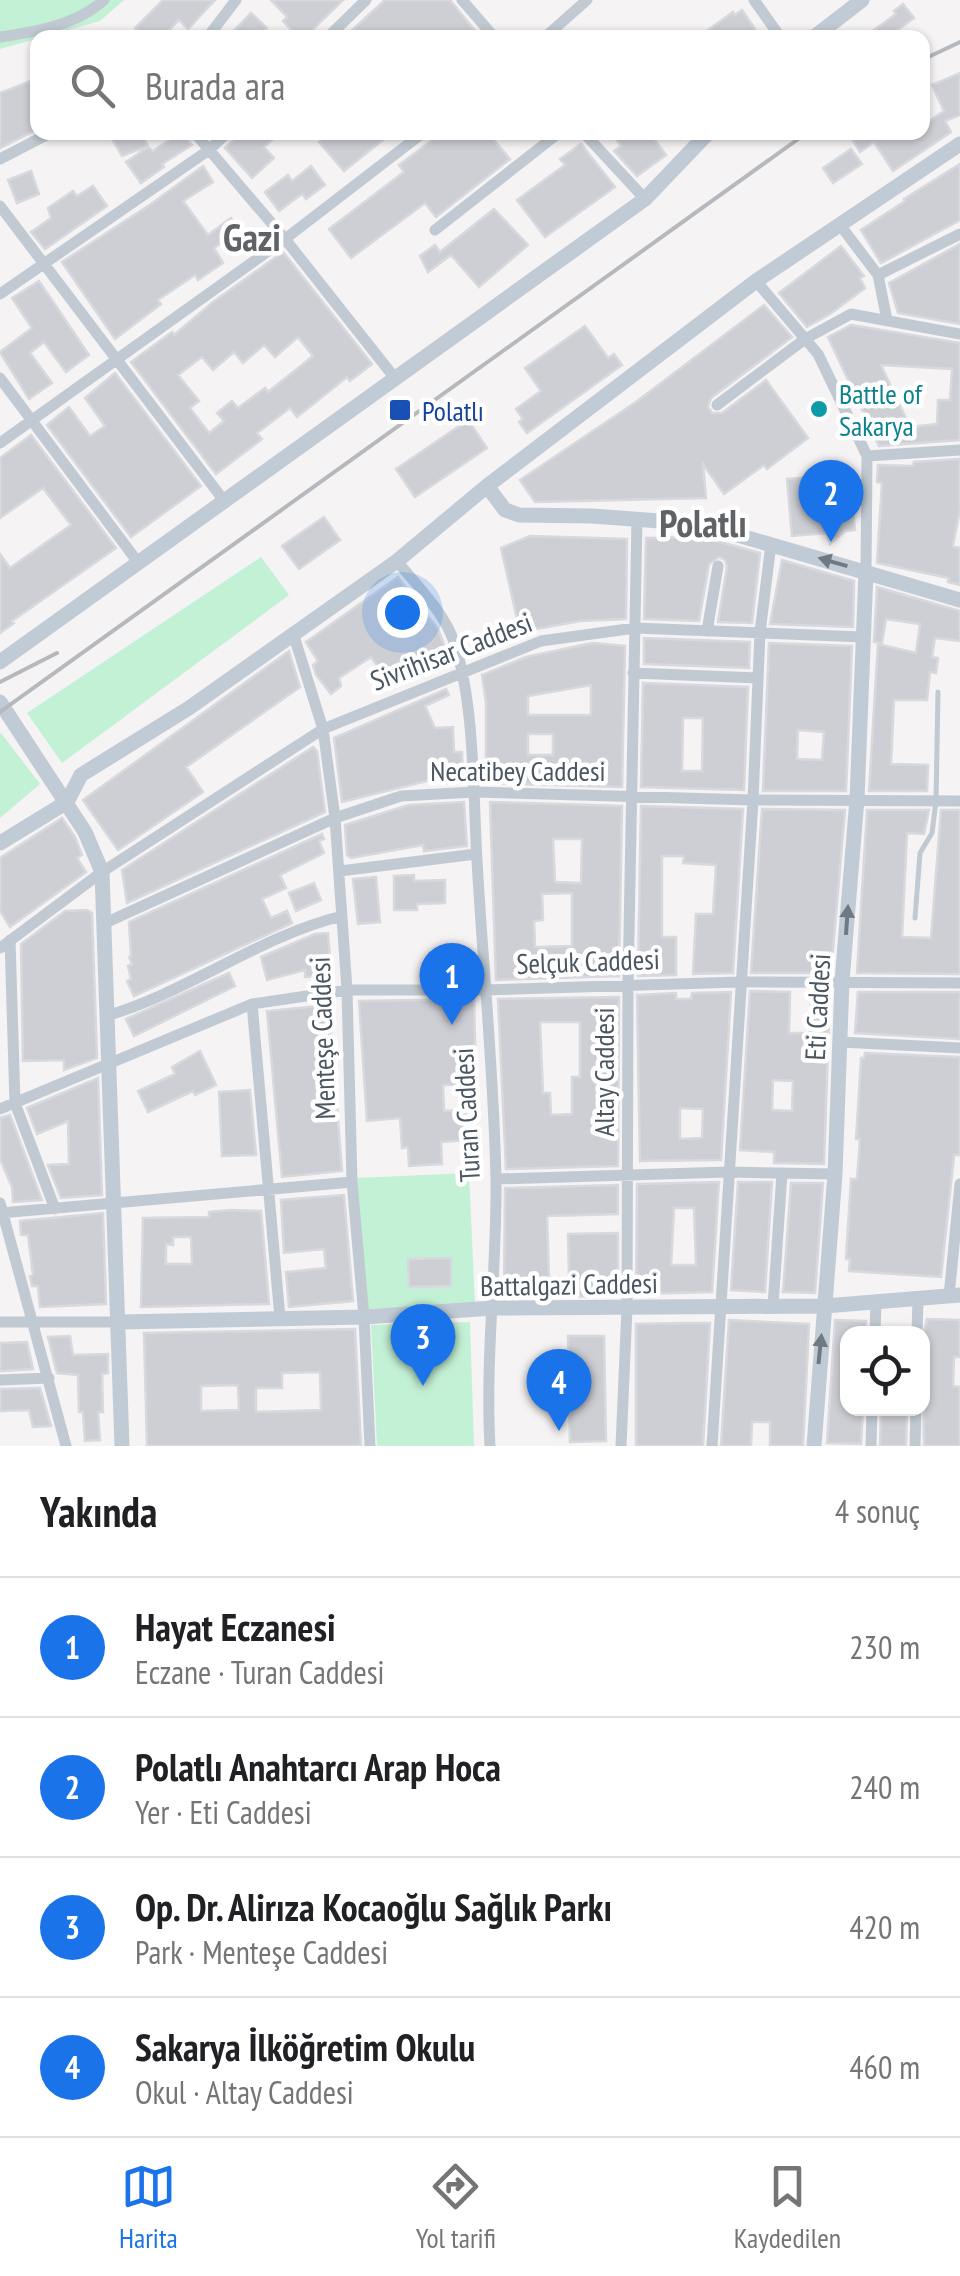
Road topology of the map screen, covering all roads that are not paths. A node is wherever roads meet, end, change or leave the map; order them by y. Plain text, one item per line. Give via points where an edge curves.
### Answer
1 (104, 0) edge
2 (236, 0) edge
3 (366, 0) edge
4 (462, 0) edge
5 (588, 0) edge
6 (754, 0) edge
7 (862, 0) edge
8 (40, 30) edge
9 (213, 30) edge
10 (334, 30) edge
11 (489, 30) edge
12 (553, 30) edge
13 (775, 30) edge
14 (824, 30) edge
15 (30, 32) edge
16 (0, 36) edge
17 (36, 140) edge
18 (201, 140) edge
19 (220, 140) edge
20 (414, 140) edge
21 (550, 140) edge
22 (590, 140) edge
23 (702, 140) edge
24 (960, 144) edge
25 (209, 150) junction
26 (0, 158) edge
27 (644, 198) junction
28 (0, 206) edge
29 (840, 226) junction
30 (435, 230) dead end
31 (960, 234) edge
32 (285, 238) junction
33 (44, 265) junction
34 (878, 275) junction
35 (756, 281) junction
36 (0, 294) edge
37 (888, 320) junction
38 (960, 334) edge
39 (805, 339) junction
40 (117, 359) junction
41 (394, 377) junction
42 (0, 378) edge
43 (717, 405) dead end
44 (32, 420) junction
45 (0, 444) edge
46 (960, 450) edge
47 (867, 456) junction
48 (487, 486) junction
49 (225, 502) junction
50 (637, 519) junction
51 (771, 544) junction
52 (138, 561) junction
53 (397, 562) junction
54 (718, 566) dead end
55 (866, 571) junction
56 (960, 600) edge
57 (635, 628) junction
58 (707, 631) junction
59 (760, 632) junction
60 (292, 633) junction
61 (862, 637) junction
62 (0, 662) edge
63 (462, 670) junction
64 (633, 674) junction
65 (758, 678) junction
66 (938, 692) dead end
67 (0, 702) edge
68 (323, 729) junction
69 (475, 792) junction
70 (631, 796) junction
71 (856, 799) junction
72 (753, 800) junction
73 (936, 801) junction
74 (67, 802) junction
75 (960, 802) edge
76 (336, 818) junction
77 (0, 843) edge
78 (476, 854) junction
79 (340, 871) junction
80 (102, 872) junction
81 (342, 916) junction
82 (915, 918) dead end
83 (103, 924) junction
84 (5, 944) edge
85 (739, 982) junction
86 (842, 982) junction
87 (960, 982) edge
88 (628, 984) junction
89 (346, 990) junction
90 (485, 990) junction
91 (252, 1004) junction
92 (106, 1016) junction
93 (840, 1042) junction
94 (960, 1048) edge
95 (108, 1062) junction
96 (15, 1103) junction
97 (0, 1109) edge
98 (728, 1172) junction
99 (782, 1173) junction
100 (835, 1174) junction
101 (627, 1176) junction
102 (496, 1179) junction
103 (352, 1182) junction
104 (960, 1184) edge
105 (269, 1190) junction
106 (114, 1204) junction
107 (1, 1209) edge
108 (55, 1209) junction
109 (954, 1296) edge
110 (918, 1298) junction
111 (876, 1301) junction
112 (722, 1306) junction
113 (773, 1306) junction
114 (824, 1306) junction
115 (493, 1308) junction
116 (626, 1308) junction
117 (364, 1317) junction
118 (280, 1318) junction
119 (34, 1321) junction
120 (0, 1322) edge
121 (120, 1322) junction
122 (875, 1326) edge
123 (918, 1326) edge
124 (49, 1378) junction
125 (0, 1380) edge
126 (872, 1416) edge
127 (916, 1416) edge
128 (66, 1446) edge
129 (122, 1446) edge
130 (370, 1446) edge
131 (490, 1446) edge
132 (621, 1446) edge
133 (712, 1446) edge
134 (814, 1446) edge
135 (871, 1446) edge
136 (915, 1446) edge

1 - 8 street
2 - 9 street
3 - 10 street
4 - 11 street
5 - 12 street
6 - 13 street
7 - 14 street
15 - 16 street
17 - 26 street
18 - 25 street
19 - 25 street
20 - 32 street
21 - 30 street
22 - 27 street
23 - 27 street
24 - 29 street
25 - 32 street
25 - 33 street
27 - 41 street
28 - 33 street
29 - 34 street
29 - 35 street
31 - 34 street
32 - 40 street
32 - 41 street
33 - 36 street
33 - 40 street
34 - 37 street
35 - 39 street
35 - 48 street
37 - 38 street
37 - 39 street via 852,314
39 - 43 street
39 - 47 street
40 - 44 street
40 - 49 street
41 - 49 street
42 - 44 street
44 - 45 street
44 - 52 street
46 - 47 street
47 - 55 street
48 - 50 street via 505,510 519,514
48 - 53 street
49 - 52 street
50 - 51 street via 700,524
50 - 57 street, Altay Caddesi
55 -> 51 street
51 - 59 street
52 - 62 street
53 - 60 street
53 - 63 street, Turan Caddesi via 435,608
54 - 58 street
55 - 56 street
55 - 61 street, Eti Caddesi
57 - 58 street, Sivrihisar Caddesi
57 - 63 street, Sivrihisar Caddesi via 541,640
57 - 64 street, Altay Caddesi
58 - 59 street, Sivrihisar Caddesi
59 - 61 street, Sivrihisar Caddesi
59 - 65 street
60 - 68 street, Menteşe Caddesi
60 - 74 street via 82,776
61 - 71 street, Eti Caddesi
63 - 68 street, Sivrihisar Caddesi
63 - 69 street, Turan Caddesi
64 - 65 street
64 - 70 street, Altay Caddesi
65 - 72 street
66 - 73 lane
67 - 74 street
68 - 76 street, Menteşe Caddesi
68 - 80 street, Sivrihisar Caddesi
69 - 70 street, Necatibey Caddesi
69 - 76 street, Necatibey Caddesi via 401,796
69 - 78 street, Turan Caddesi
70 - 72 street, Necatibey Caddesi
70 - 88 street, Altay Caddesi
71 - 72 street, Necatibey Caddesi
71 - 73 street, Necatibey Caddesi
86 -> 71 street, Eti Caddesi
72 - 85 street
73 - 75 street, Necatibey Caddesi
73 - 82 lane via 932,833 920,853
74 - 77 street
74 - 80 street
76 - 79 street, Menteşe Caddesi
76 - 83 street, Necatibey Caddesi
78 - 79 street
78 - 90 street, Turan Caddesi
79 - 81 street, Menteşe Caddesi
80 - 83 street
80 - 84 street, Sivrihisar Caddesi
81 - 89 street, Menteşe Caddesi
81 - 92 street
83 - 92 street
84 - 96 street
85 - 86 street, Selçuk Caddesi
85 - 88 street, Selçuk Caddesi
85 - 98 street
86 - 87 street, Selçuk Caddesi
86 - 93 street, Eti Caddesi
88 - 90 street, Selçuk Caddesi
88 - 101 street, Altay Caddesi
89 - 90 street, Selçuk Caddesi
89 - 91 street, Selçuk Caddesi
89 - 103 street, Menteşe Caddesi
90 - 102 street, Turan Caddesi
91 - 95 street, Selçuk Caddesi
91 - 105 street
92 - 95 street
93 - 94 street
93 - 100 street, Eti Caddesi
95 - 96 street, Selçuk Caddesi
95 - 106 street
96 - 97 street, Selçuk Caddesi
96 - 108 street
98 - 99 street
98 - 101 street
98 - 112 street
99 - 100 street
99 - 113 street
100 - 114 street, Eti Caddesi
101 - 102 street
101 - 116 street, Altay Caddesi
102 - 115 street, Turan Caddesi
103 - 105 street
103 - 117 street, Menteşe Caddesi
104 - 109 street
105 - 106 street
105 - 118 street
106 - 108 street
106 - 121 street
107 - 108 street
107 - 119 street
109 - 110 street, Battalgazi Caddesi
110 - 111 street, Battalgazi Caddesi
110 - 123 street
111 - 114 street, Battalgazi Caddesi
111 - 122 street
112 - 113 street, Battalgazi Caddesi
112 - 116 street, Battalgazi Caddesi
112 - 133 street
113 - 114 street, Battalgazi Caddesi
134 -> 114 street, Eti Caddesi
115 - 116 street, Battalgazi Caddesi
115 - 117 street, Battalgazi Caddesi
115 - 131 street, Turan Caddesi
116 - 132 street, Altay Caddesi
117 - 118 street, Battalgazi Caddesi
117 - 130 street, Menteşe Caddesi
118 - 121 street, Battalgazi Caddesi
119 - 120 street
119 - 121 street
119 - 124 street
121 - 129 street
124 - 125 street
124 - 128 street
126 - 135 street
127 - 136 street

